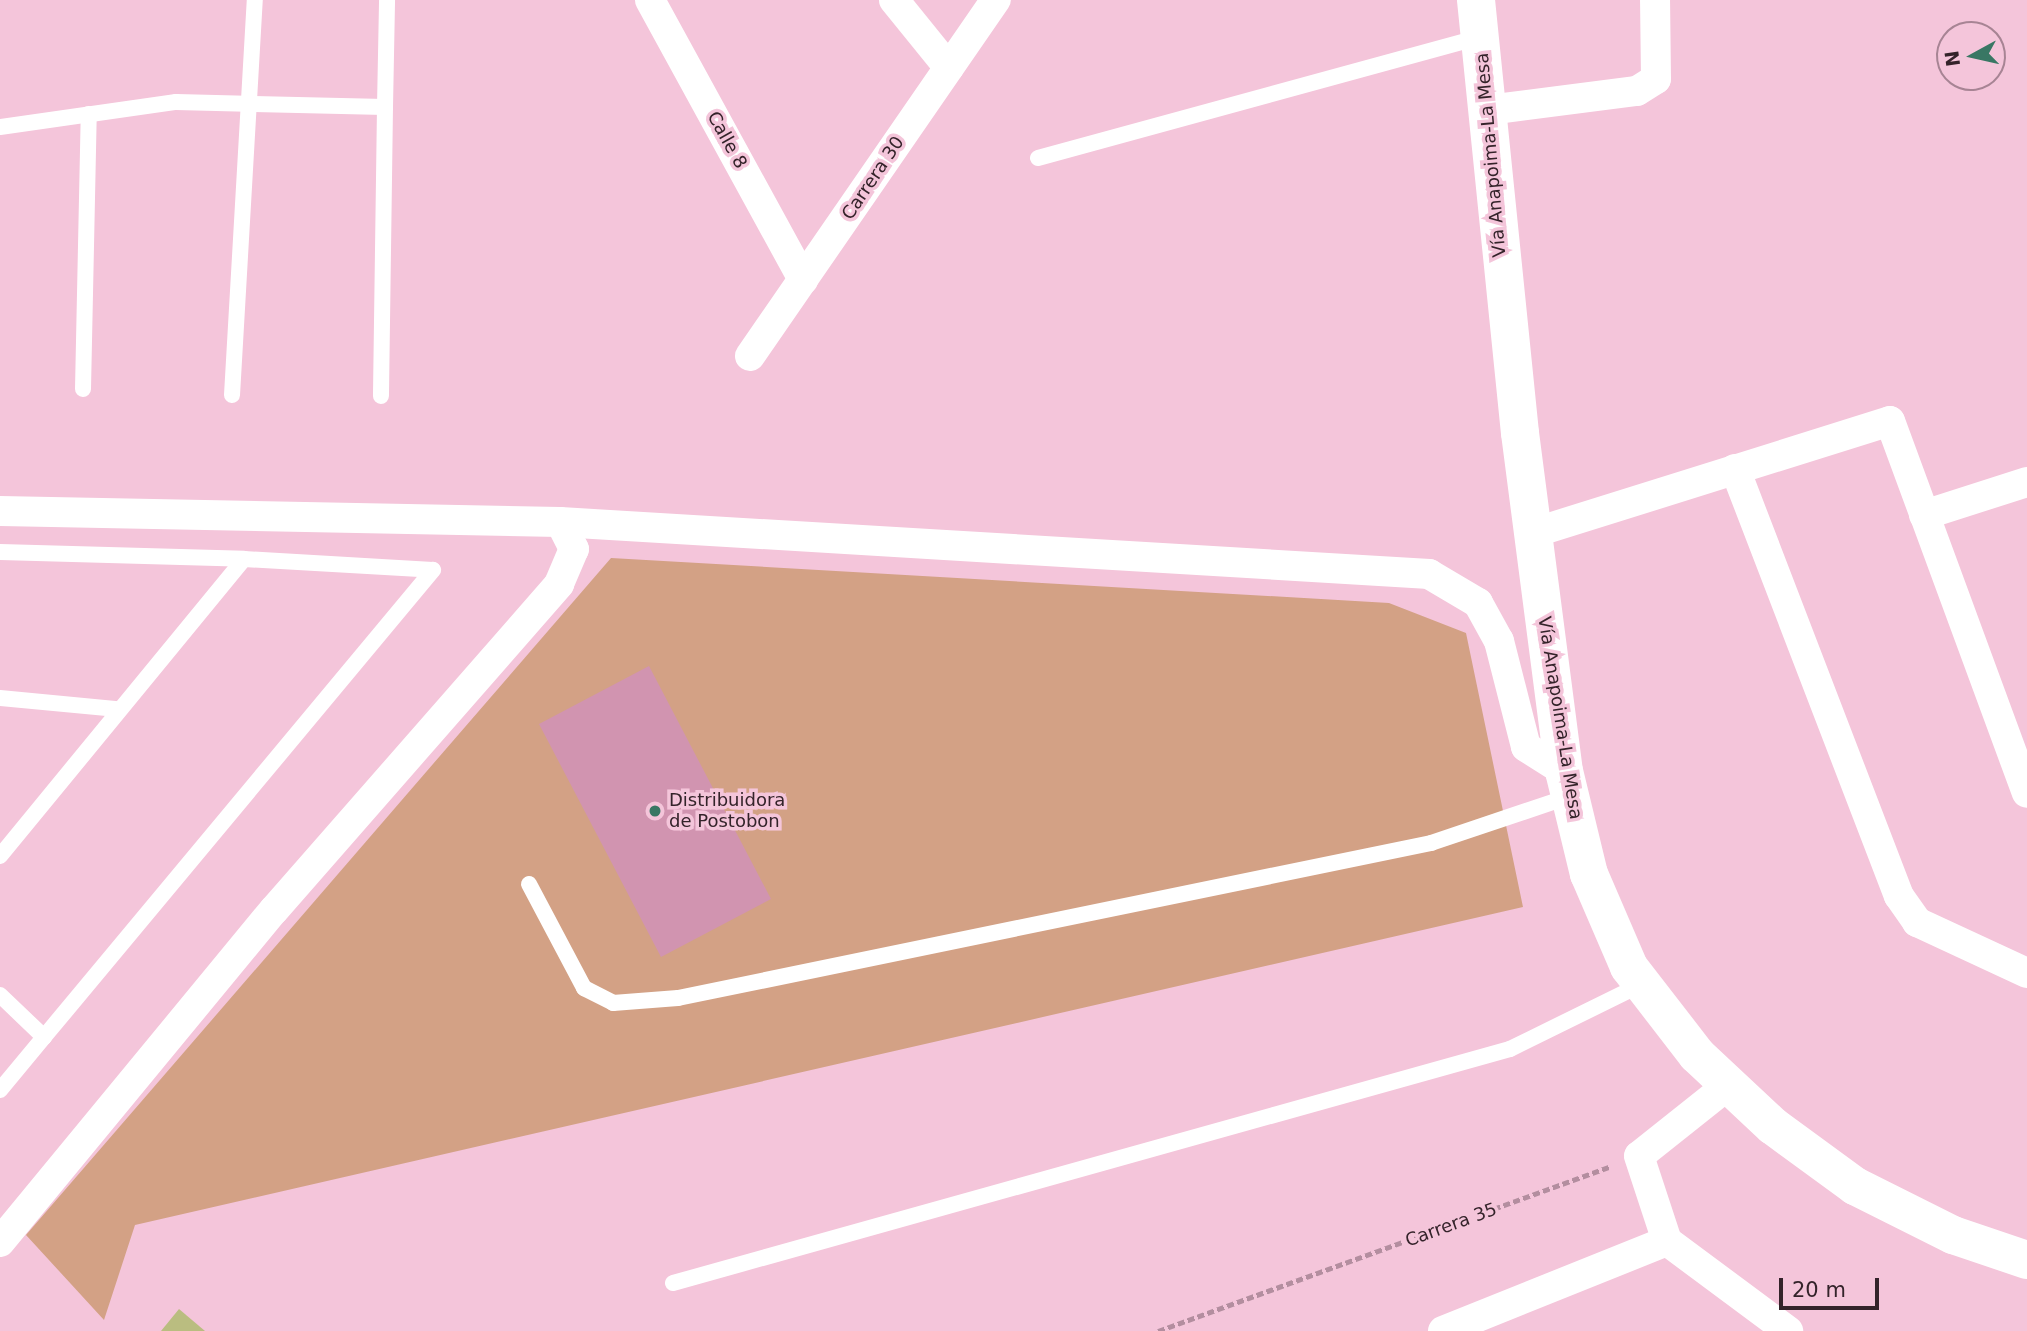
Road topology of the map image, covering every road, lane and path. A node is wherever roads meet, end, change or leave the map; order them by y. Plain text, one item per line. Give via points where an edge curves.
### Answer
1 (255, 0) edge
2 (387, 0) edge
3 (650, 0) edge
4 (894, 0) edge
5 (996, 0) edge
6 (1476, 0) edge
7 (1656, 0) edge
8 (1480, 37) junction
9 (949, 68) junction
10 (250, 104) junction
11 (385, 107) junction
12 (1488, 110) junction
13 (89, 114) junction
14 (0, 127) edge
15 (1038, 158) dead end
16 (803, 280) junction
17 (750, 356) dead end
18 (83, 389) dead end
19 (232, 396) dead end
20 (381, 396) dead end
21 (1735, 469) junction
22 (2027, 482) edge
23 (0, 511) edge
24 (1924, 515) junction
25 (560, 522) junction
26 (1533, 533) junction
27 (0, 552) edge
28 (244, 559) junction
29 (0, 698) edge
30 (117, 709) junction
31 (1566, 784) junction
32 (2027, 793) edge
33 (0, 856) edge
34 (529, 884) dead end
35 (2027, 973) edge
36 (1642, 984) junction
37 (0, 995) edge
38 (44, 1037) junction
39 (1727, 1086) junction
40 (0, 1090) edge
41 (1639, 1156) junction
42 (1667, 1241) junction
43 (0, 1242) edge
44 (2027, 1260) edge
45 (673, 1283) dead end
46 (1157, 1331) edge
47 (1443, 1331) edge
48 (1788, 1331) edge

1 - 10 lane
2 - 11 lane
3 - 16 street, Calle 8
4 - 9 street
5 - 9 street, Carrera 30
6 - 8 main road, Vía Anapoima-La Mesa
7 - 12 street via 1656,79 1637,91
8 - 12 main road, Vía Anapoima-La Mesa
8 - 15 lane
9 - 16 street, Carrera 30
10 - 11 lane
10 - 13 lane via 176,102
10 - 19 lane
11 - 20 lane
12 - 26 main road, Vía Anapoima-La Mesa
13 - 14 lane
13 - 18 lane
16 - 17 street, Carrera 30
21 - 24 street via 1890,421
21 - 26 street
21 - 35 street via 1899,895 1917,922
22 - 24 street
23 - 25 street
24 - 32 street
25 - 31 street via 1429,575 1478,603 1499,641 1525,747
25 - 43 street via 574,549 559,584 274,910
26 - 31 main road, Vía Anapoima-La Mesa
27 - 28 lane
28 - 30 lane
28 - 38 lane via 433,570
29 - 30 lane
30 - 33 lane
31 - 34 lane via 1431,843 678,998 613,1003 584,988
31 - 36 main road, Vía Anapoima-La Mesa via 1590,874
36 - 39 main road, Vía Anapoima-La Mesa
36 - 45 lane via 1510,1049
37 - 38 lane
38 - 40 lane
39 - 41 street
39 - 44 main road, Vía Anapoima-La Mesa via 1855,1186 1953,1235
41 - 42 street
41 - 46 path, Carrera 35
42 - 47 street
42 - 48 street

